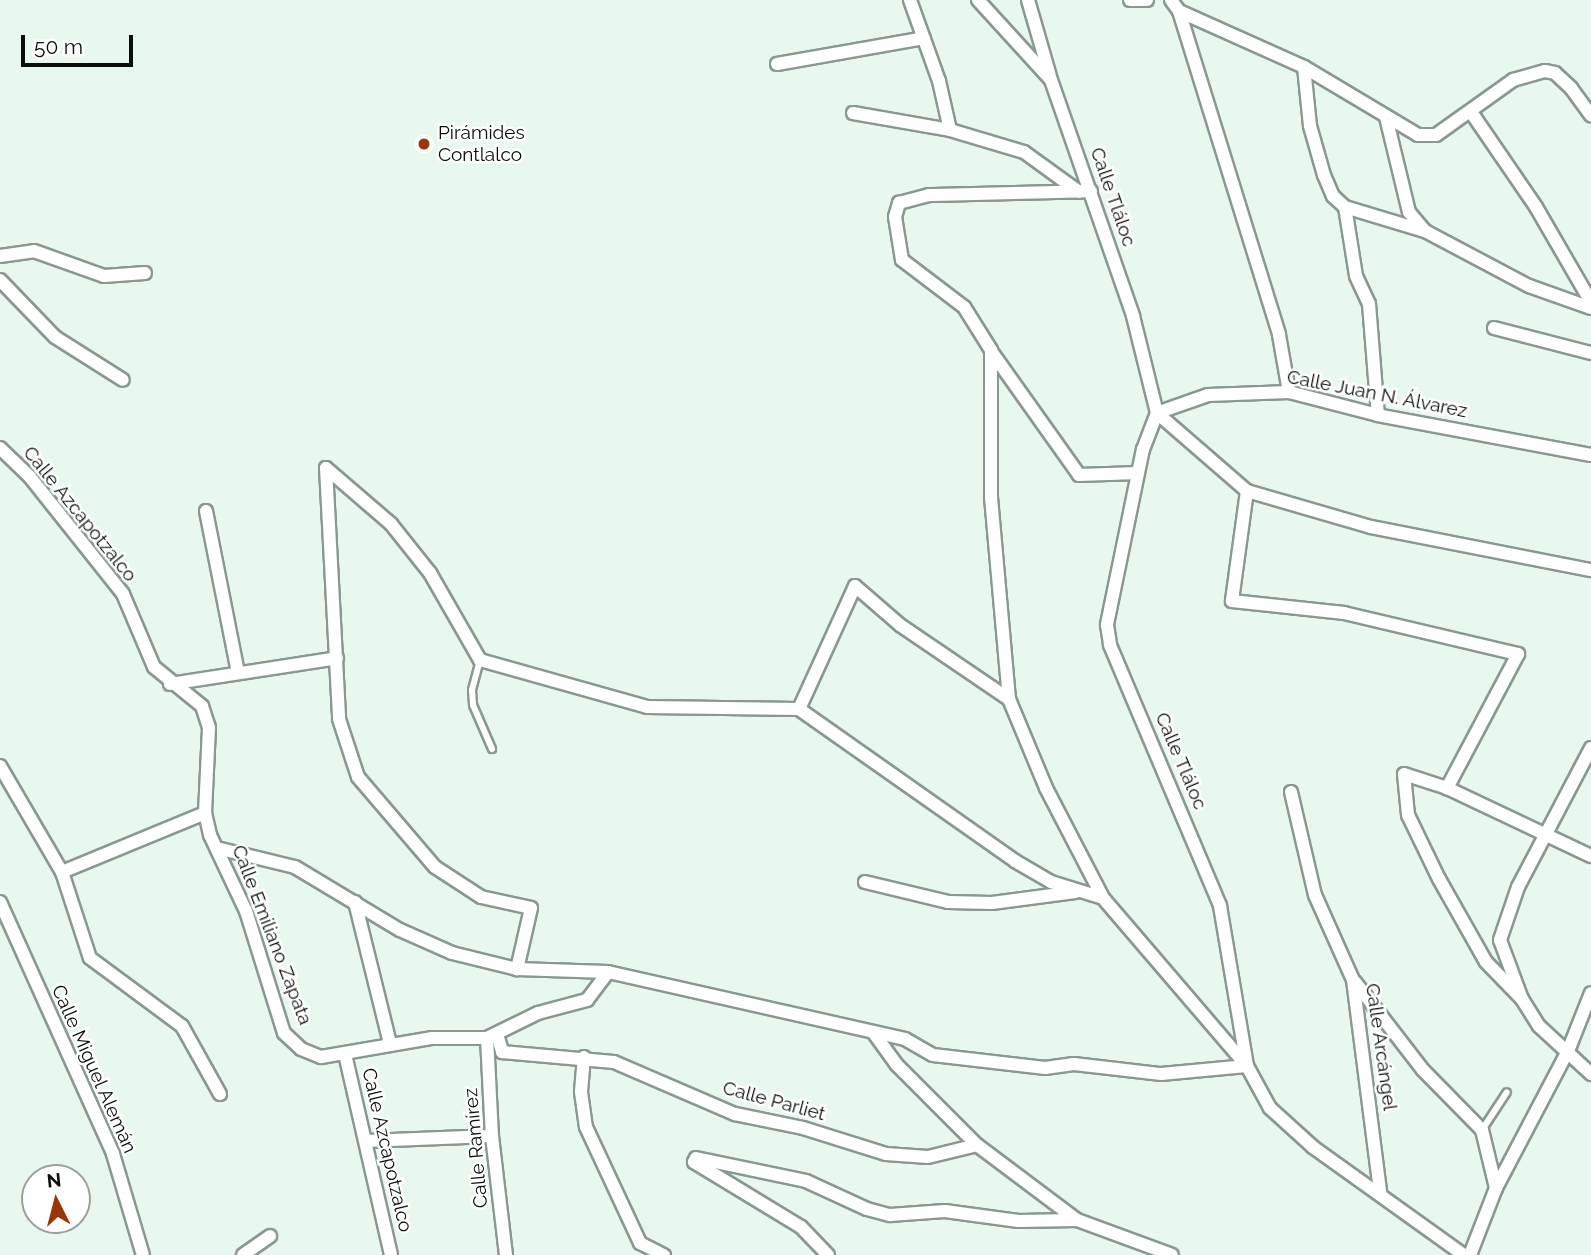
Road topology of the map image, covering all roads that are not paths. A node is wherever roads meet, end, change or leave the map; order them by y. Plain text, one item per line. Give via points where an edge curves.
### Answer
1 (910, 0) edge
2 (978, 0) edge
3 (1028, 0) edge
4 (1130, 0) edge
5 (1147, 0) edge
6 (1175, 5) edge
7 (924, 38) junction
8 (777, 64) dead end
9 (1304, 67) junction
10 (1051, 80) junction
11 (1471, 112) junction
12 (853, 113) dead end
13 (1591, 116) edge
14 (1386, 117) junction
15 (950, 130) junction
16 (1085, 192) junction
17 (1345, 207) junction
18 (1425, 232) junction
19 (0, 256) edge
20 (145, 273) dead end
21 (0, 280) edge
22 (1591, 305) edge
23 (1493, 328) dead end
24 (991, 350) junction
25 (1591, 353) edge
26 (123, 380) dead end
27 (1289, 392) junction
28 (1157, 412) junction
29 (1378, 415) junction
30 (1, 450) edge
31 (1591, 455) edge
32 (1138, 473) junction
33 (1247, 491) junction
34 (206, 511) dead end
35 (1591, 570) edge
36 (337, 658) junction
37 (480, 660) junction
38 (238, 673) junction
39 (170, 684) junction
40 (1009, 699) junction
41 (799, 709) junction
42 (1591, 748) edge
43 (492, 749) dead end
44 (0, 766) edge
45 (206, 786) joint
46 (1447, 788) junction
47 (1291, 792) dead end
48 (205, 813) junction
49 (1545, 834) junction
50 (221, 849) junction
51 (1591, 856) edge
52 (62, 872) junction
53 (865, 881) dead end
54 (1076, 892) junction
55 (1103, 898) junction
56 (0, 902) edge
57 (355, 902) junction
58 (517, 969) junction
59 (608, 972) junction
60 (1353, 980) junction
61 (1591, 993) edge
62 (1522, 999) junction
63 (873, 1032) junction
64 (492, 1036) junction
65 (390, 1043) junction
66 (1568, 1051) junction
67 (345, 1055) junction
68 (584, 1057) junction
69 (1247, 1066) junction
70 (1591, 1074) edge
71 (1507, 1092) dead end
72 (220, 1094) dead end
73 (1482, 1129) junction
74 (492, 1136) junction
75 (366, 1141) junction
76 (977, 1145) junction
77 (1496, 1188) junction
78 (1380, 1192) junction
79 (1077, 1220) junction
80 (270, 1236) dead end
81 (143, 1255) edge
82 (243, 1255) edge
83 (391, 1255) edge
84 (506, 1255) edge
85 (664, 1255) edge
86 (828, 1255) edge
87 (1172, 1255) edge
88 (1464, 1255) edge
89 (1471, 1255) edge

1 - 7 street
2 - 10 street, Calle Tláloc
3 - 10 street
4 - 5 street
6 - 9 street
6 - 27 street via 1279,335
7 - 8 street
7 - 15 street
9 - 14 street
9 - 17 street via 1310,126 1324,174 1333,196
10 - 16 street, Calle Tláloc
11 - 13 street via 1513,80 1545,71 1555,72
11 - 14 street via 1427,136
11 - 22 street via 1536,207
12 - 15 street
14 - 18 street via 1409,212
15 - 16 street via 1024,152
16 - 24 street via 929,195 899,203 895,217 902,260 964,307
16 - 28 street, Calle Tláloc via 1133,316
17 - 18 street
17 - 29 street via 1356,276 1370,304
18 - 22 street via 1529,286
19 - 20 street via 34,251 104,276
21 - 26 street via 55,337
23 - 25 street
24 - 32 street via 1079,475
24 - 40 street via 991,496
27 - 28 street, Calle Juan N. Álvarez via 1208,395
27 - 29 street, Calle Juan N. Álvarez
28 - 32 street, Calle Tláloc
28 - 33 street
29 - 31 street, Calle Juan N. Álvarez
30 - 39 street, Calle Azcapotzalco via 123,594 154,667
32 - 69 street, Calle Tláloc via 1109,598 1110,645 1220,906
33 - 35 street via 1371,527
33 - 46 street via 1232,601 1343,613 1518,654
34 - 38 street
36 - 37 street via 326,468 391,524 430,573
36 - 38 street
36 - 58 street via 339,719 358,777 374,800 435,867 456,882 481,897 531,908
37 - 41 street via 647,707
37 - 43 lane via 473,705
38 - 39 street
39 - 45 street, Calle Azcapotzalco via 202,706 207,716
40 - 41 street via 900,625 855,586
40 - 55 street via 1046,788
41 - 54 street via 1015,861
42 - 49 street
44 - 52 street
45 - 48 street, Calle Emiliano Zapata
46 - 49 street
46 - 62 street via 1404,774 1408,815 1486,962
47 - 60 street, Calle Arcángel via 1315,895
48 - 50 street, Calle Emiliano Zapata
48 - 52 street
49 - 51 street
49 - 62 street via 1518,887 1500,940
50 - 57 street via 295,867
50 - 67 street, Calle Emiliano Zapata via 246,911 284,1033 301,1049 321,1057
52 - 72 street via 90,958 182,1026
53 - 54 street via 947,902
54 - 55 street
55 - 69 street
56 - 81 street, Calle Miguel Alemán via 113,1154
57 - 58 street via 400,930 452,953
57 - 65 street
58 - 59 street
59 - 63 street
59 - 64 street via 587,1000 538,1013
60 - 73 street via 1423,1070
60 - 78 street, Calle Arcángel
61 - 66 street
62 - 66 street via 1539,1026
63 - 69 street via 905,1040 933,1055 1045,1068 1074,1063 1161,1074
63 - 76 street via 897,1065
64 - 65 street
64 - 68 street, Calle Parliet via 502,1052
64 - 74 street, Calle Ramírez
65 - 67 street
66 - 70 street
66 - 77 street
67 - 75 street, Calle Azcapotzalco
68 - 76 street, Calle Parliet via 614,1062 735,1114 803,1128 886,1154 928,1157
68 - 85 street via 581,1092 586,1127 640,1243
69 - 78 street via 1270,1108 1313,1147
71 - 73 lane
73 - 77 street
74 - 75 street
74 - 84 street, Calle Ramírez
75 - 83 street, Calle Azcapotzalco
76 - 79 street
77 - 89 street
78 - 88 street
79 - 86 street via 1018,1221 945,1211 890,1215 806,1181 694,1159 801,1227
79 - 87 street
80 - 82 street

